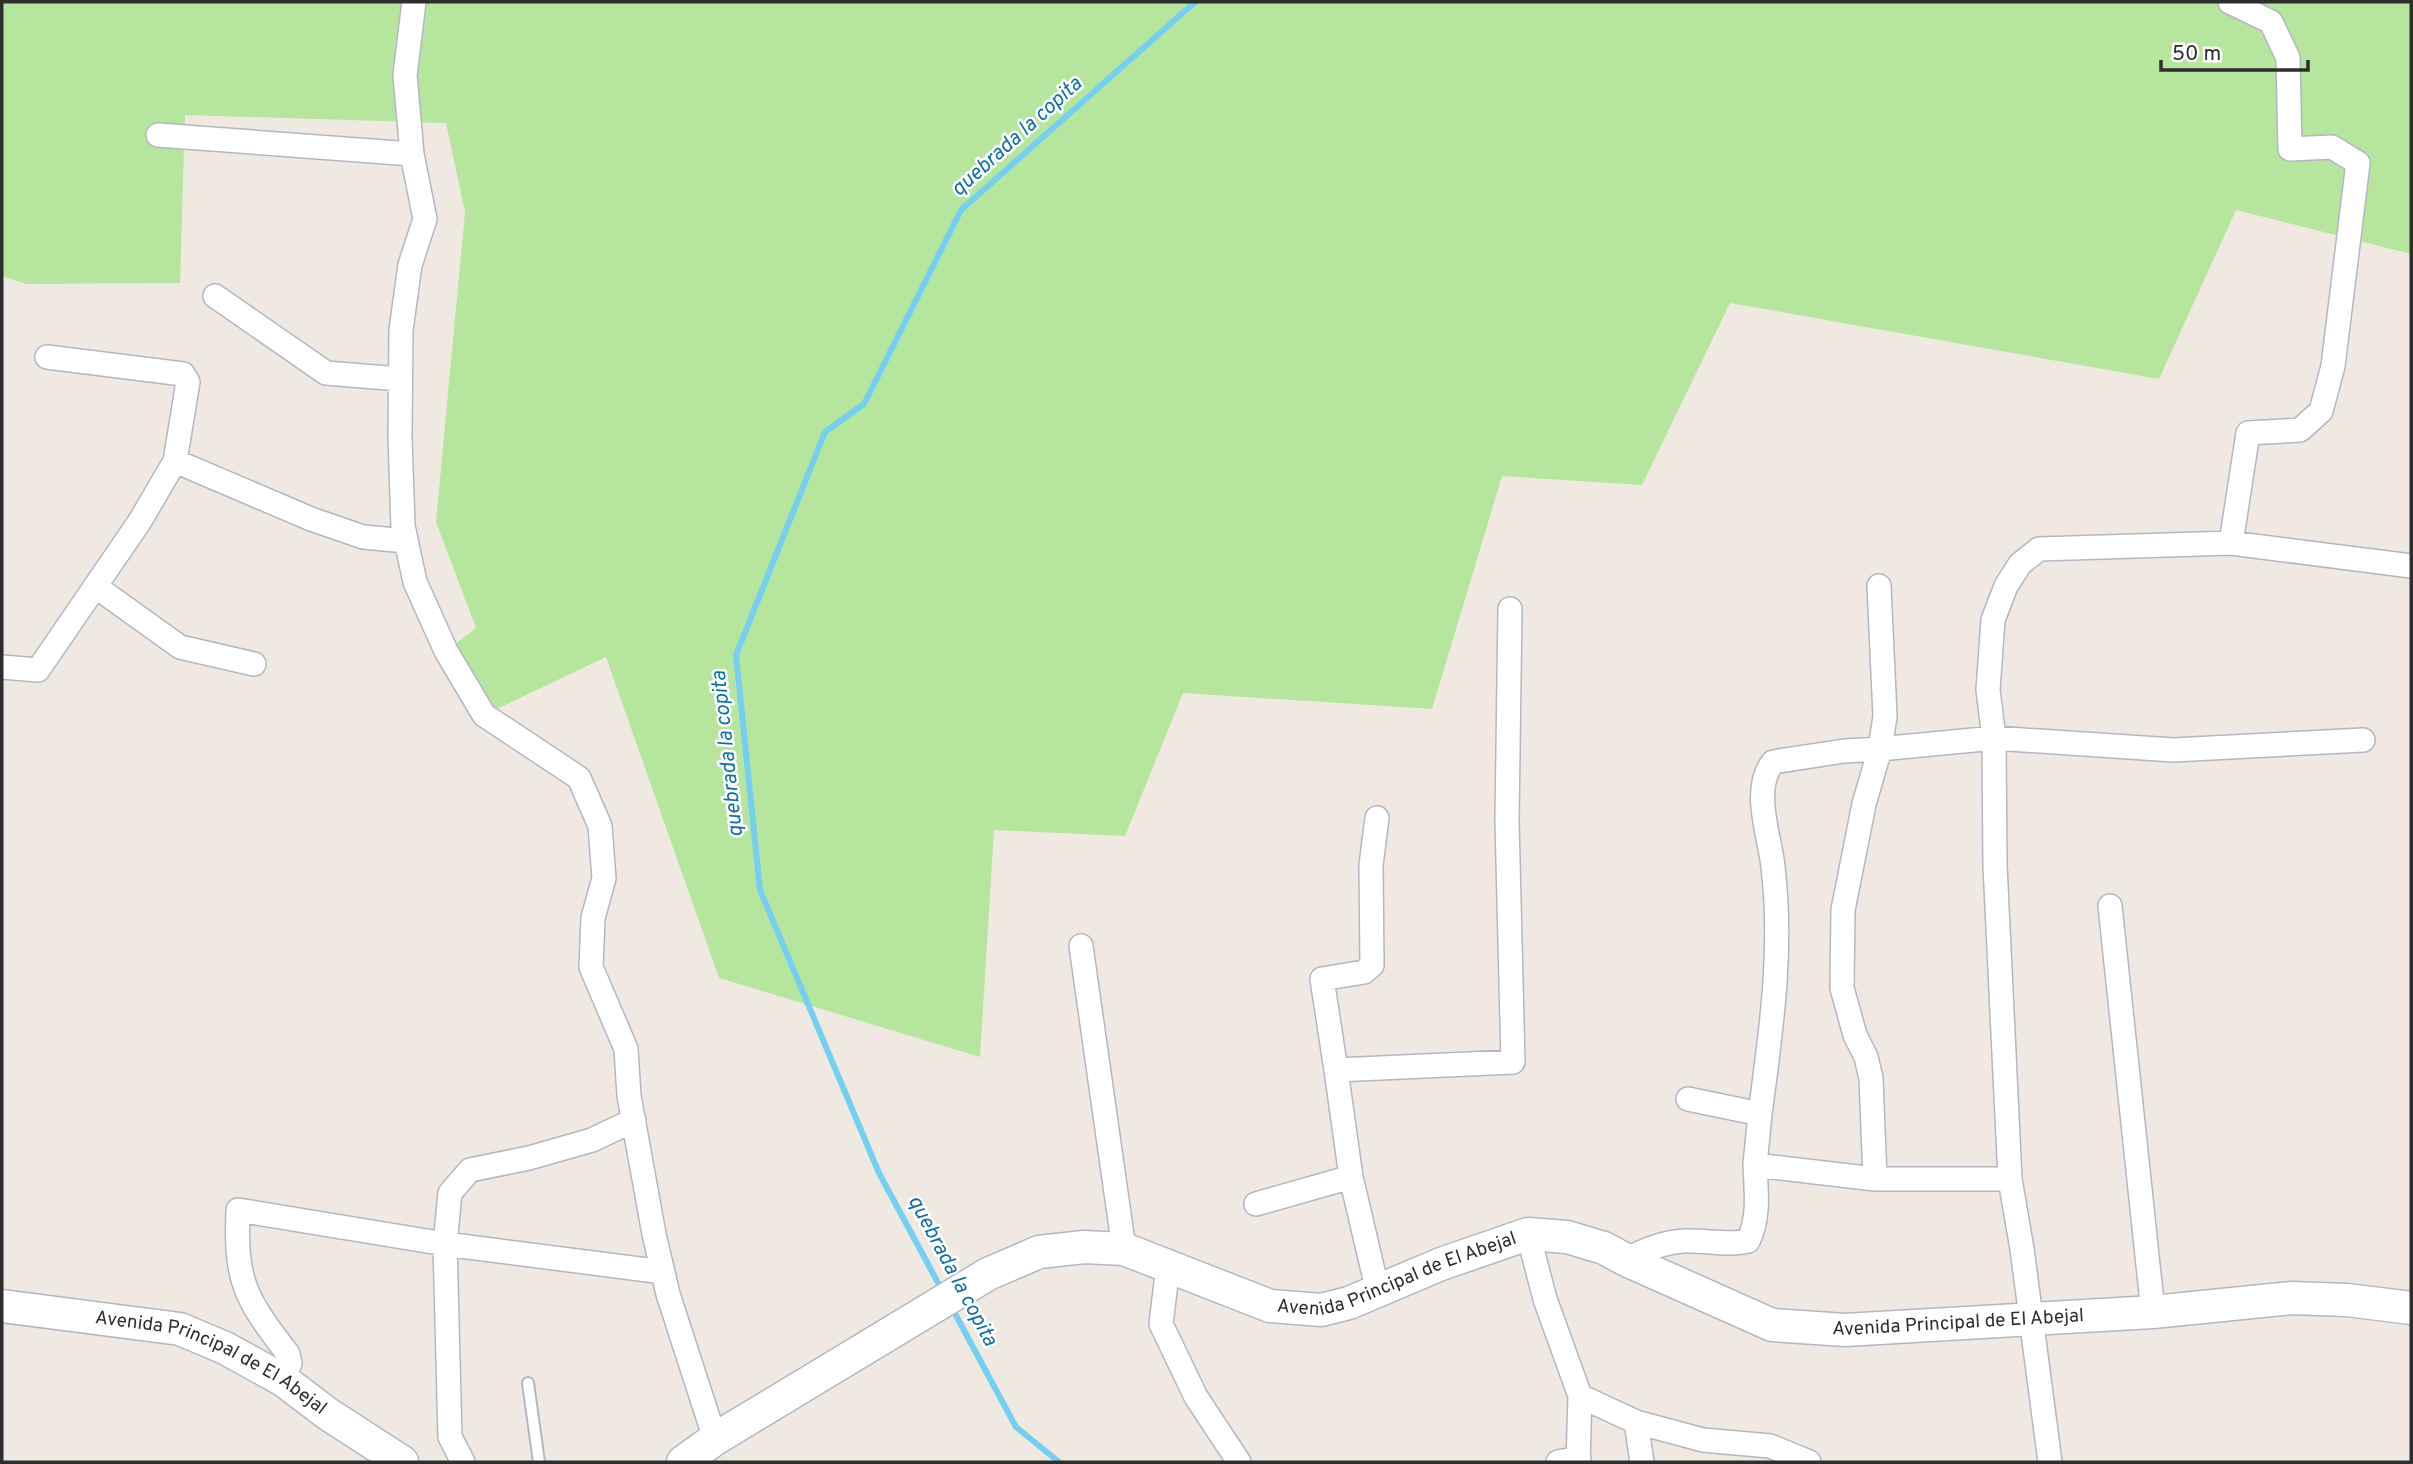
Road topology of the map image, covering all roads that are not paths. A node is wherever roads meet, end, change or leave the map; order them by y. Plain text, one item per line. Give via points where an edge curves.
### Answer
1 (414, 2) edge
2 (2230, 2) edge
3 (158, 135) dead end
4 (412, 154) junction
5 (215, 296) dead end
6 (47, 357) dead end
7 (400, 379) junction
8 (175, 461) junction
9 (406, 541) junction
10 (2231, 543) junction
11 (2411, 566) edge
12 (95, 586) junction
13 (1878, 586) dead end
14 (1510, 609) dead end
15 (254, 664) dead end
16 (2, 667) edge
17 (1994, 738) junction
18 (2363, 740) dead end
19 (1880, 749) junction
20 (1377, 818) dead end
21 (2110, 906) dead end
22 (1081, 946) dead end
23 (1336, 1070) junction
24 (1688, 1099) dead end
25 (1760, 1114) junction
26 (634, 1120) junction
27 (1755, 1165) junction
28 (1351, 1177) junction
29 (1875, 1179) junction
30 (2010, 1179) junction
31 (1256, 1204) dead end
32 (1528, 1234) junction
33 (445, 1244) junction
34 (1124, 1249) junction
35 (1626, 1260) junction
36 (1168, 1266) junction
37 (663, 1272) junction
38 (1378, 1292) junction
39 (2, 1307) edge
40 (2411, 1308) edge
41 (2153, 1312) junction
42 (2030, 1318) junction
43 (283, 1380) junction
44 (528, 1383) dead end
45 (1580, 1395) junction
46 (1636, 1422) junction
47 (715, 1439) junction
48 (1572, 1461) edge
49 (402, 1462) edge
50 (463, 1462) edge
51 (539, 1462) edge
52 (685, 1462) edge
53 (1239, 1462) edge
54 (1642, 1462) edge
55 (1809, 1462) edge
56 (2050, 1462) edge

1 - 4 street via 405,75
2 - 10 street via 2271,22 2288,58 2290,149 2332,147 2358,163 2333,366 2320,411 2300,429 2248,433
3 - 4 street
4 - 7 street via 425,219 410,265
5 - 7 street via 326,373
6 - 8 street via 183,374 188,382
7 - 9 street
8 - 9 street via 337,528 363,537
8 - 12 street
9 - 26 street via 415,583 446,651 484,715 579,778 600,826 604,878 593,918 591,967 626,1049
10 - 11 street
10 - 17 street via 2039,549 2020,565 2006,586 1993,620 1988,691
12 - 15 street via 180,647
12 - 16 street via 38,670
13 - 19 street via 1885,716
14 - 23 street via 1507,821 1513,1062
17 - 18 street via 2173,750
17 - 19 street
17 - 30 street via 1995,865
19 - 25 street via 1786,759 1768,768 1763,784 1773,865 1776,993
19 - 29 street via 1843,909 1842,988 1871,1079
20 - 23 street via 1371,865 1372,965 1364,972 1322,979
21 - 41 street
22 - 34 street
23 - 28 street
24 - 25 street
25 - 27 street
26 - 33 street via 592,1140 470,1170 450,1193
26 - 37 street
27 - 29 street
27 - 35 street via 1757,1204 1748,1241 1685,1241 1647,1248
28 - 31 street
28 - 38 street
29 - 30 street
30 - 42 street
32 - 35 main road, Avenida Principal de El Abejal via 1567,1237
32 - 38 main road, Avenida Principal de El Abejal
32 - 45 street via 1545,1299
33 - 37 street
33 - 43 street via 238,1210 239,1273 253,1306 288,1354 290,1363
33 - 50 street via 450,1437
34 - 36 main road, Avenida Principal de El Abejal
34 - 47 main road, Avenida Principal de El Abejal via 1039,1252 988,1274
35 - 42 main road, Avenida Principal de El Abejal via 1772,1325 1845,1330
36 - 38 main road, Avenida Principal de El Abejal via 1270,1306 1321,1310
36 - 53 street via 1161,1324 1196,1397
37 - 47 street
39 - 43 main road, Avenida Principal de El Abejal via 180,1329
40 - 41 main road, Avenida Principal de El Abejal via 2292,1298
41 - 42 main road, Avenida Principal de El Abejal
42 - 56 street
43 - 49 main road, Avenida Principal de El Abejal
44 - 51 lane
45 - 46 street
45 - 48 street
46 - 54 street
46 - 55 street via 1703,1440 1770,1446
47 - 52 main road, Avenida Principal de El Abejal

